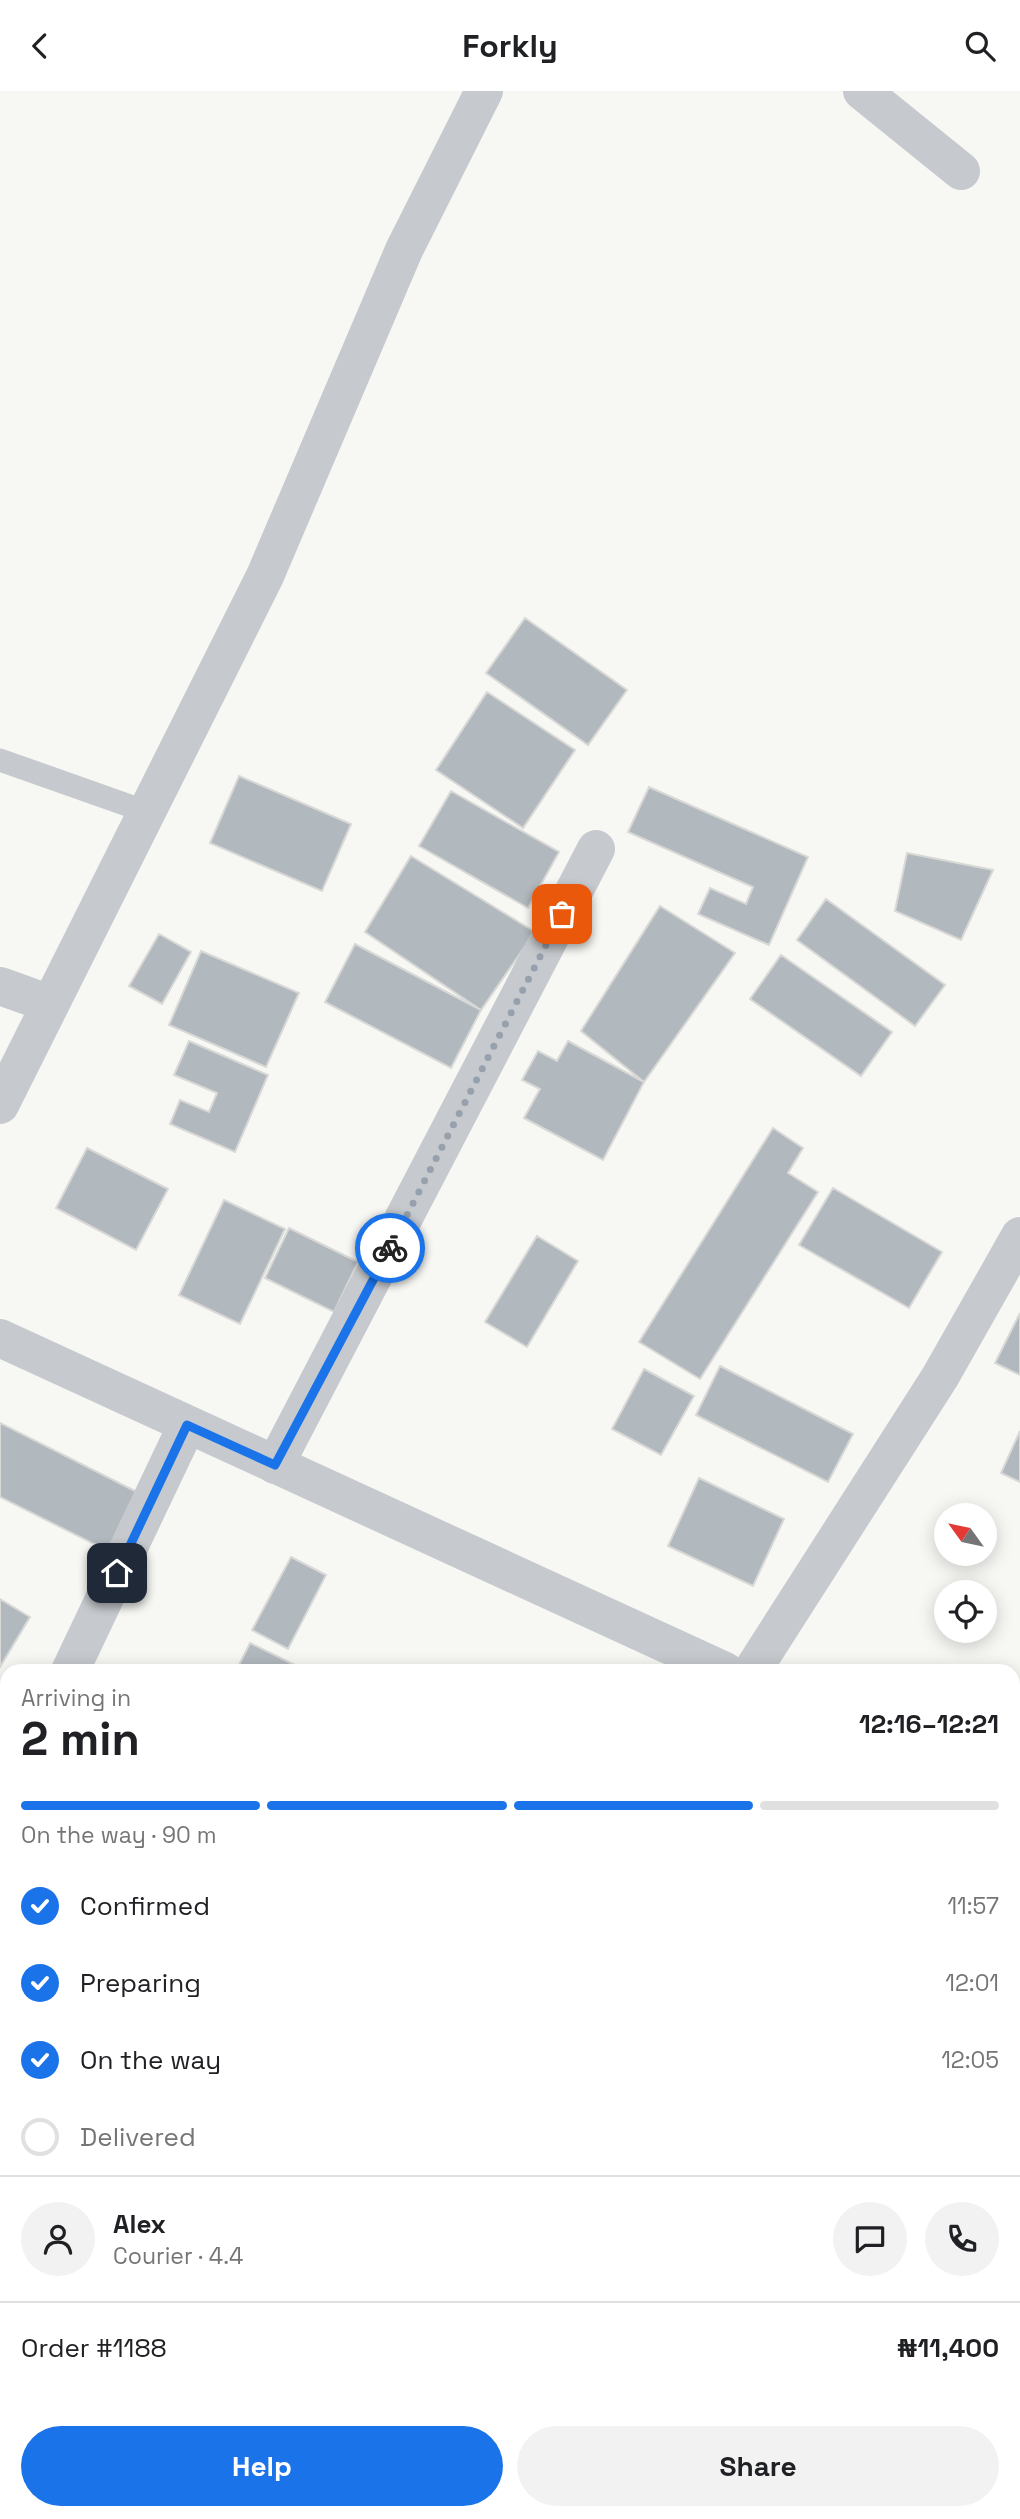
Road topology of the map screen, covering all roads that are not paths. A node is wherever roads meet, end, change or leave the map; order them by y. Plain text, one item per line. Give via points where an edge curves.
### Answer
1 (484, 91) edge
2 (862, 91) edge
3 (961, 170) dead end
4 (0, 760) edge
5 (147, 812) junction
6 (596, 849) dead end
7 (0, 986) edge
8 (50, 1005) junction
9 (0, 1105) edge
10 (1020, 1236) edge
11 (0, 1338) edge
12 (187, 1425) junction
13 (275, 1465) junction
14 (73, 1664) edge
15 (710, 1664) edge
16 (756, 1664) edge

1 - 5 street via 404,250 265,576
2 - 3 street
4 - 5 lane
5 - 8 street
6 - 13 street
7 - 8 street
8 - 9 street
10 - 16 street via 940,1377
11 - 12 street
12 - 13 street
12 - 14 street
13 - 15 street

